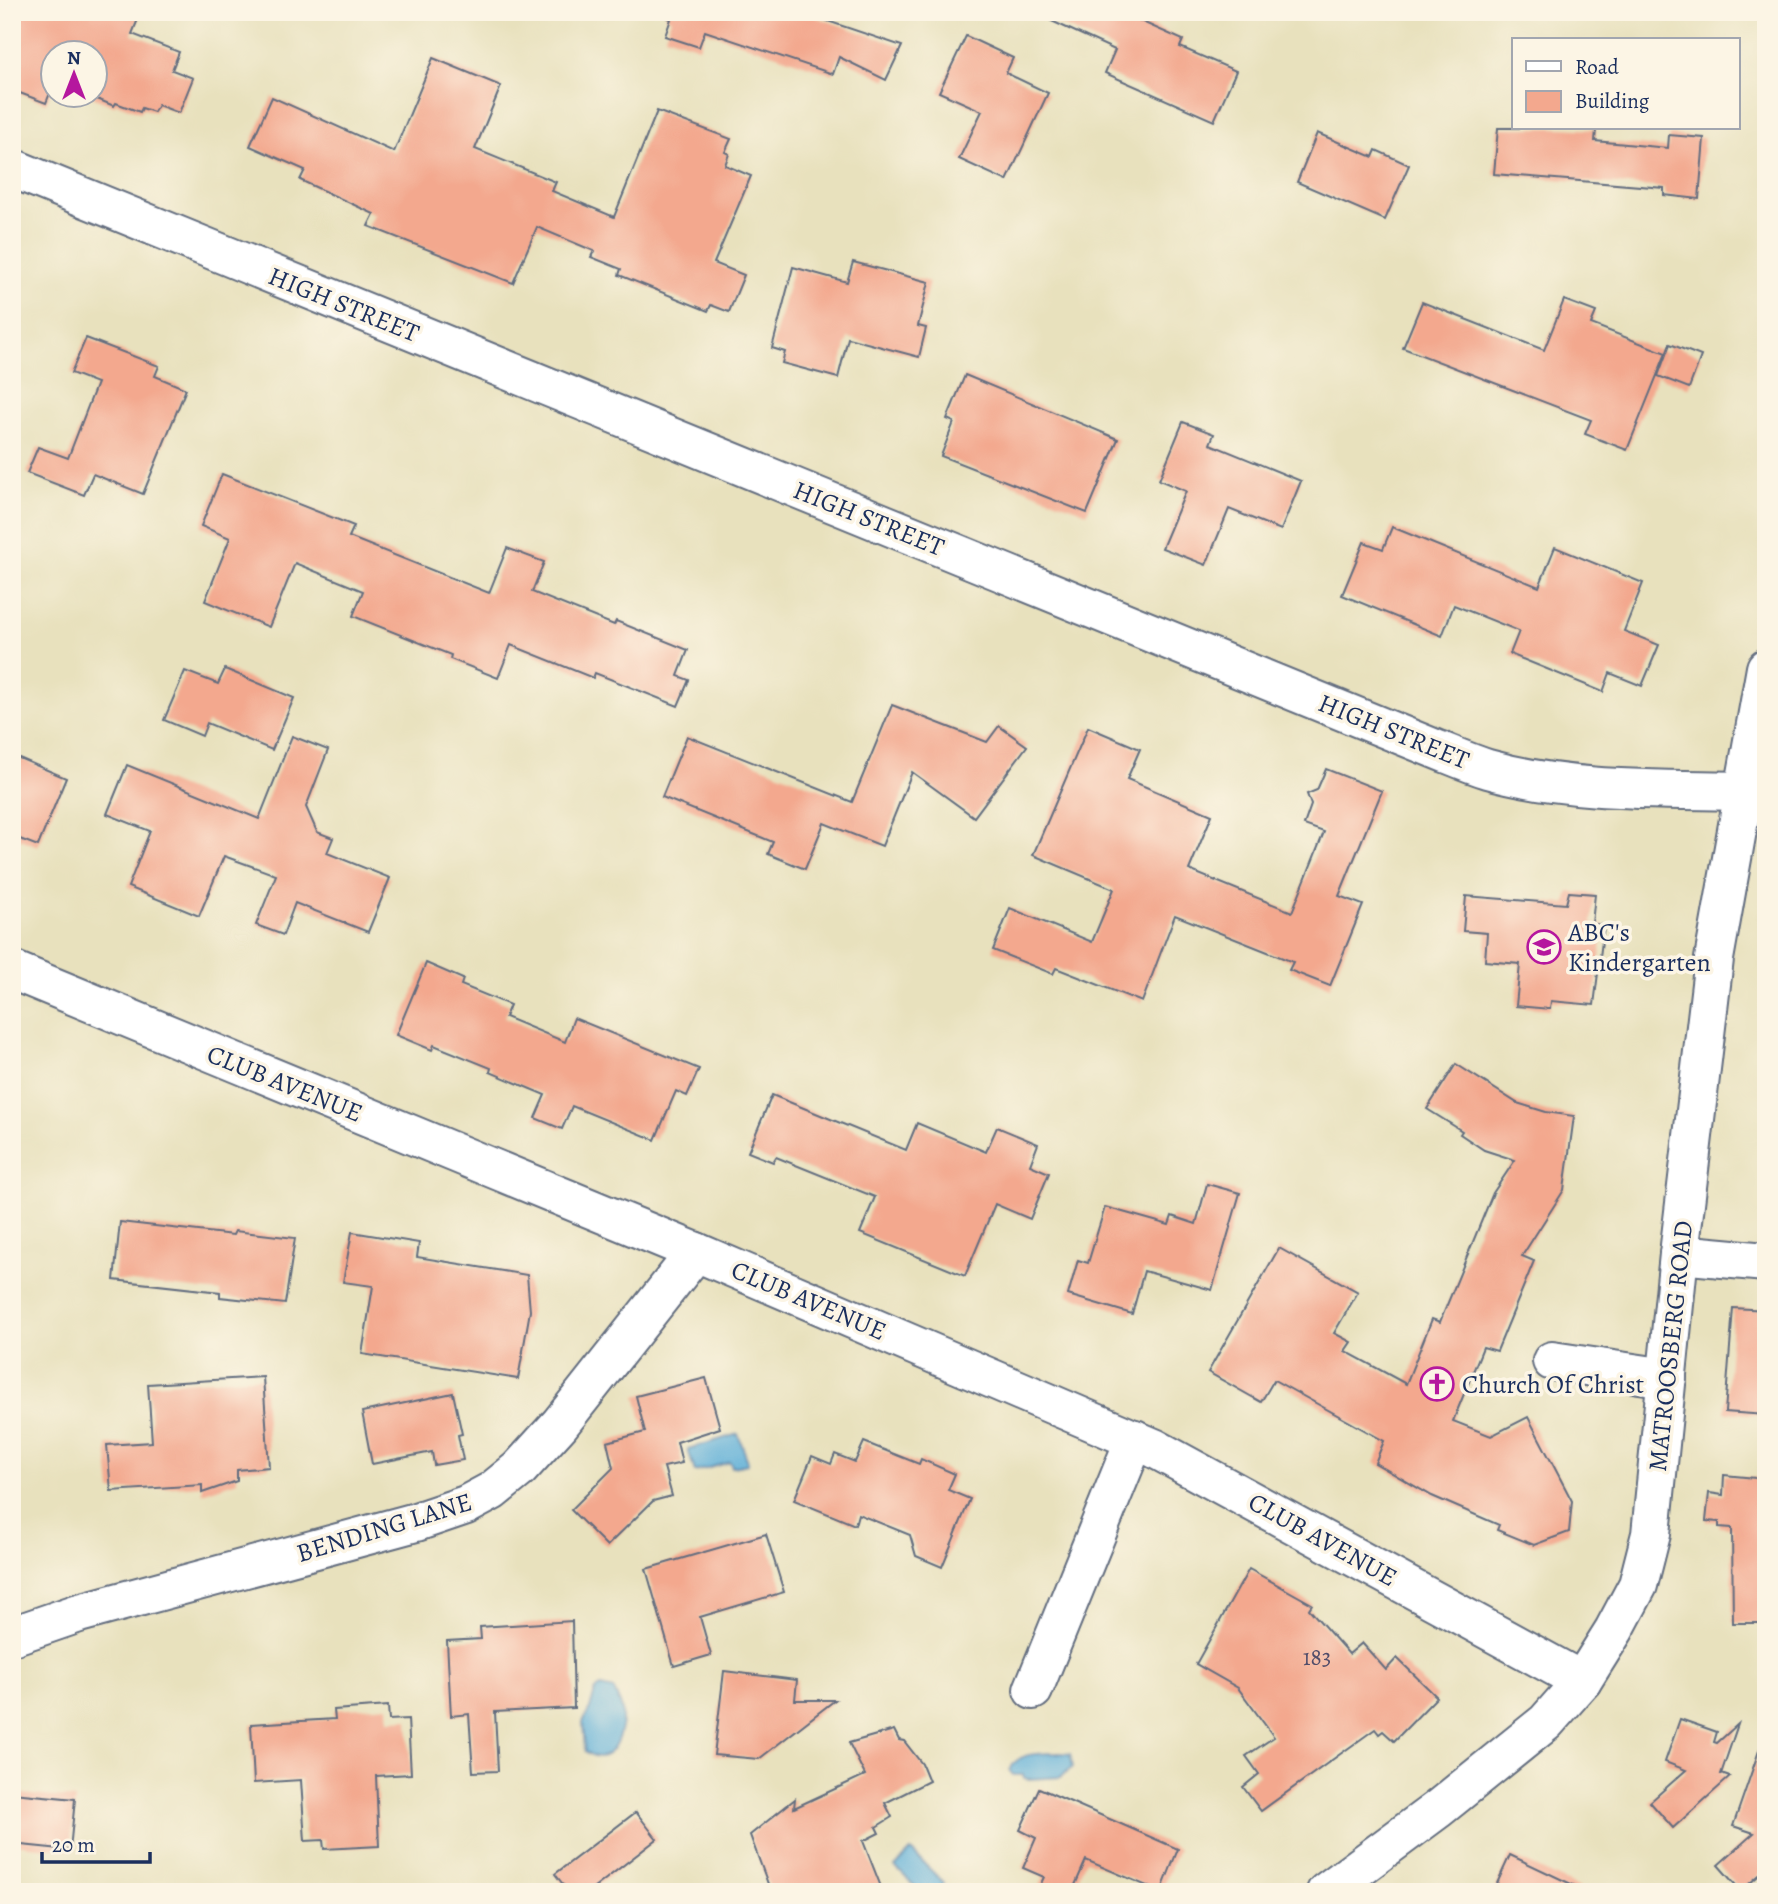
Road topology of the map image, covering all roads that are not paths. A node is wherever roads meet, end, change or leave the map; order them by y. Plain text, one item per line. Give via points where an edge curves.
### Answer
1 (12, 168) edge
2 (1766, 668) edge
3 (1744, 791) junction
4 (12, 970) edge
5 (696, 1252) junction
6 (1679, 1254) junction
7 (1766, 1262) edge
8 (1552, 1361) dead end
9 (1667, 1378) junction
10 (1135, 1439) junction
11 (12, 1636) edge
12 (1582, 1681) junction
13 (1033, 1690) dead end
14 (1326, 1892) edge

1 - 3 street, HIGH STREET via 1488,769 1546,781 1613,787
2 - 3 street, MATROOSBERG ROAD
3 - 6 street, MATROOSBERG ROAD via 1714,959
4 - 5 street, CLUB AVENUE
5 - 10 street, CLUB AVENUE
5 - 11 street, BENDING LANE via 560,1424 492,1491 416,1522 79,1613
6 - 7 street
6 - 9 street, MATROOSBERG ROAD
8 - 9 street
9 - 12 street, MATROOSBERG ROAD via 1651,1534 1638,1586
10 - 12 street, CLUB AVENUE
10 - 13 street
12 - 14 street, MATROOSBERG ROAD via 1527,1737

